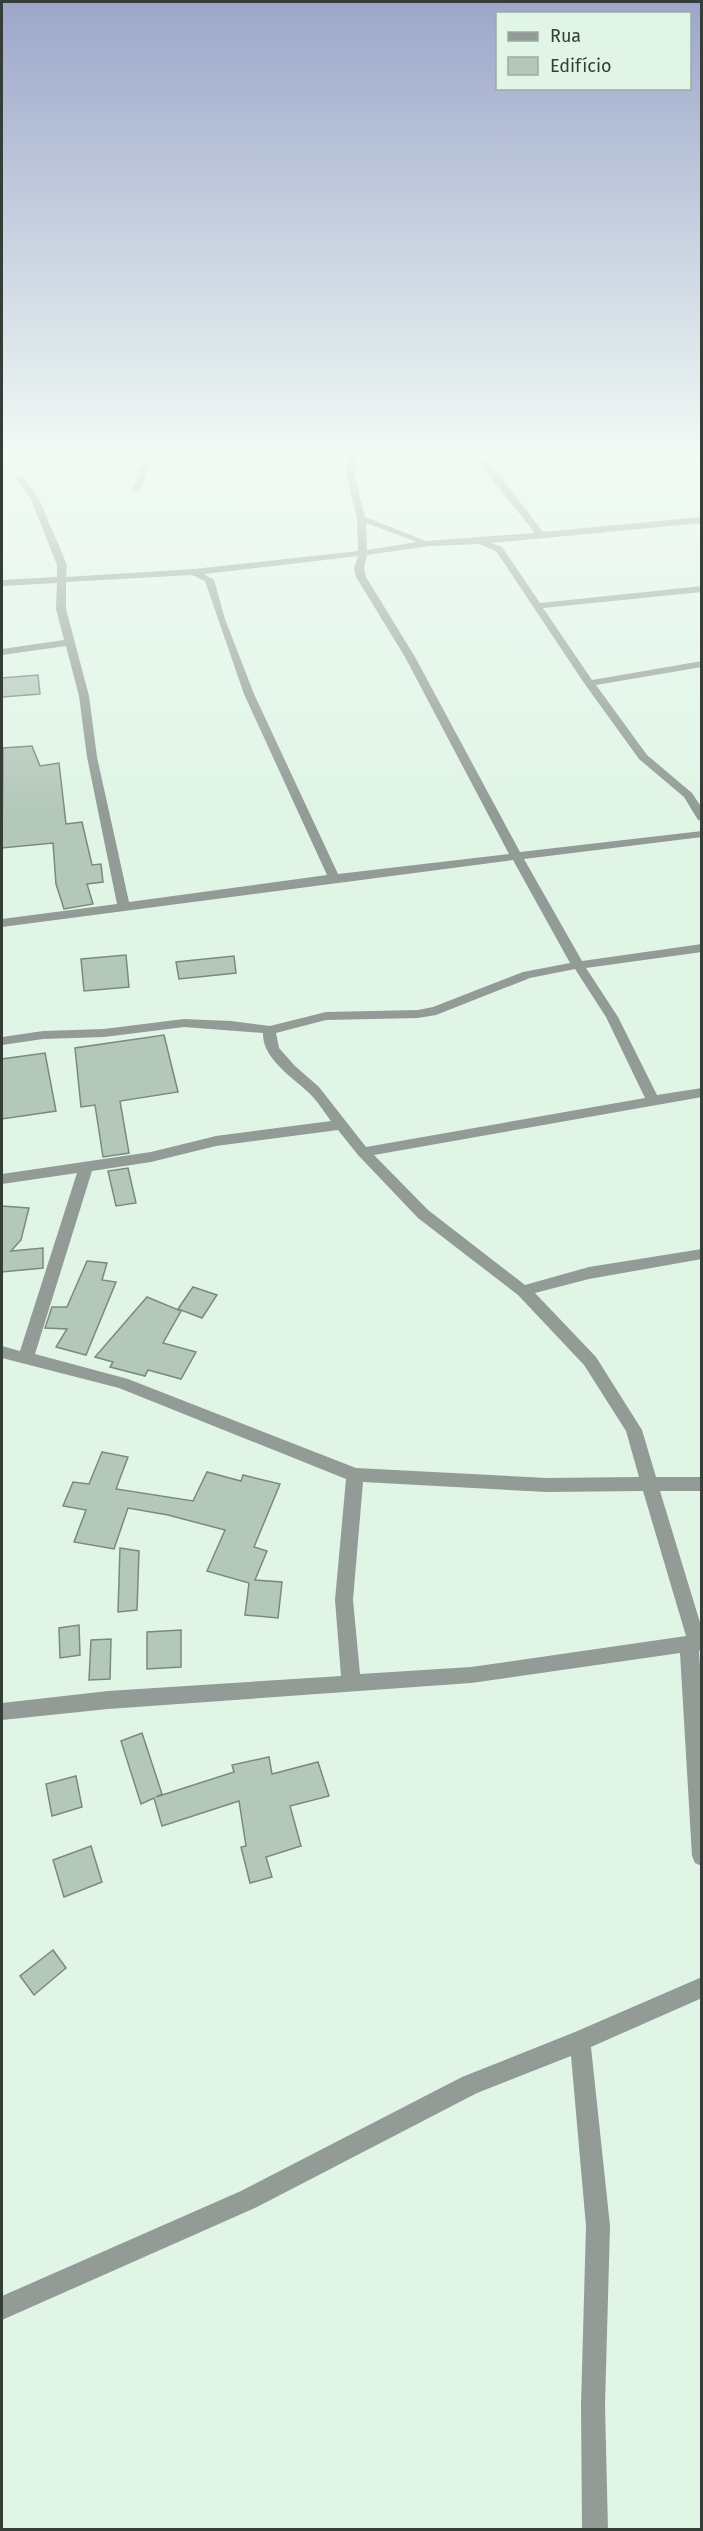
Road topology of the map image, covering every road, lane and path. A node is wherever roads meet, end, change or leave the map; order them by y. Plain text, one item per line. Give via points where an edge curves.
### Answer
1 (62, 574) edge
2 (155, 574) edge
3 (198, 574) edge
4 (214, 574) edge
5 (360, 574) edge
6 (516, 574) edge
7 (102, 577) junction
8 (62, 579) junction
9 (209, 580) junction
10 (2, 584) edge
11 (702, 589) edge
12 (60, 591) junction
13 (537, 606) junction
14 (70, 642) junction
15 (2, 652) edge
16 (702, 664) edge
17 (589, 683) junction
18 (702, 818) edge
19 (702, 834) edge
20 (518, 857) junction
21 (333, 878) junction
22 (124, 907) junction
23 (2, 922) edge
24 (702, 948) edge
25 (578, 965) junction
26 (270, 1030) junction
27 (2, 1041) edge
28 (702, 1092) edge
29 (653, 1101) junction
30 (340, 1125) junction
31 (363, 1152) junction
32 (86, 1167) junction
33 (2, 1179) edge
34 (702, 1254) edge
35 (523, 1291) junction
36 (2, 1352) edge
37 (26, 1358) junction
38 (355, 1475) junction
39 (649, 1484) junction
40 (702, 1484) edge
41 (697, 1643) junction
42 (351, 1683) junction
43 (2, 1712) edge
44 (702, 1856) edge
45 (702, 1987) edge
46 (580, 2041) junction
47 (2, 2308) edge
48 (595, 2529) edge

1 - 8 street
2 - 7 street
3 - 9 street
4 - 9 street
5 - 20 street via 411,657
6 - 13 street
7 - 8 street
7 - 12 street
8 - 10 street
8 - 12 street
9 - 21 street via 222,626 253,704
11 - 13 street
12 - 14 street
13 - 17 street
14 - 15 street
14 - 22 street
16 - 17 street
17 - 18 street via 644,757 688,795
19 - 20 street
20 - 21 street
20 - 25 street
21 - 22 street
22 - 23 street
24 - 25 street
25 - 26 street via 527,975 436,1011 326,1016
25 - 29 street via 612,1017
26 - 27 street via 184,1023
26 - 30 street via 273,1049 314,1090
28 - 29 street
29 - 31 street
30 - 31 street
30 - 32 street via 216,1141
31 - 35 street via 423,1214
32 - 33 street
32 - 37 street
34 - 35 street via 589,1273
35 - 39 street via 590,1361 620,1405 634,1430
36 - 37 street
37 - 38 street via 122,1383
38 - 39 street via 547,1485
38 - 42 street via 344,1600
39 - 40 street
39 - 41 street
41 - 42 street via 471,1675
41 - 44 street via 688,1644
42 - 43 street via 97,1701
45 - 46 street
46 - 47 street via 470,2085 249,2199
46 - 48 street via 598,2226 593,2404

